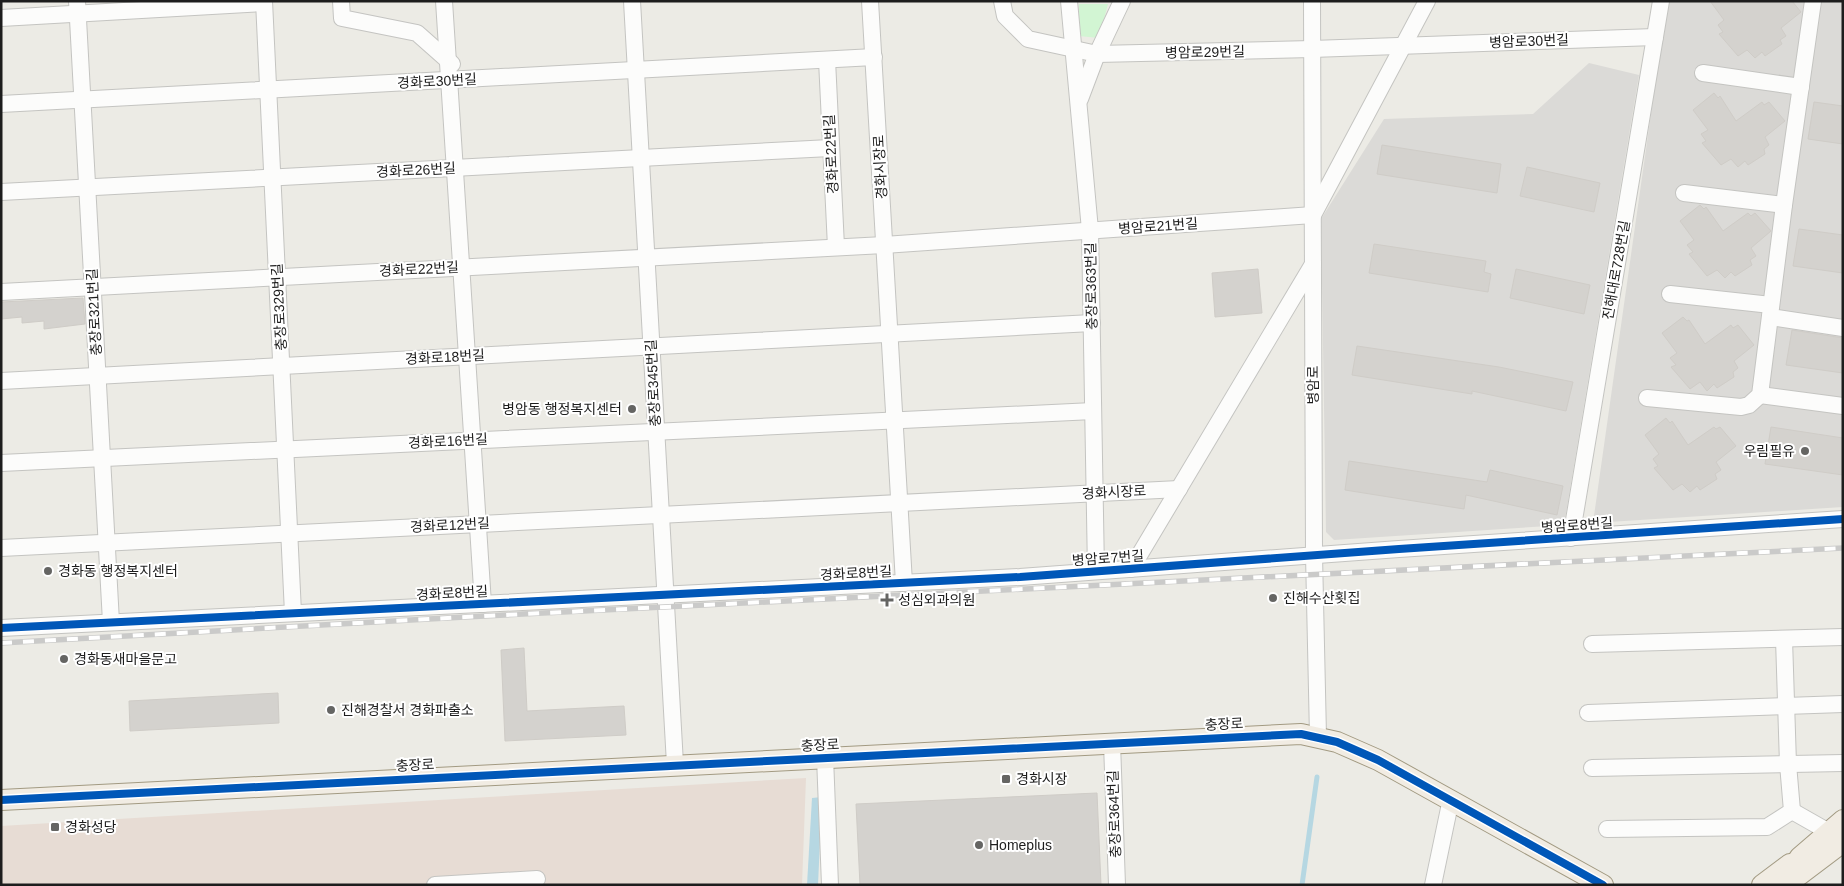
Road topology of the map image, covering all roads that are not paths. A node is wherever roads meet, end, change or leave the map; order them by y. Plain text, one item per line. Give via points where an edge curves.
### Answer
1 (341, 1) edge
2 (444, 1) edge
3 (632, 1) edge
4 (870, 1) edge
5 (1002, 1) edge
6 (1069, 1) edge
7 (1122, 1) edge
8 (1312, 1) edge
9 (1427, 1) edge
10 (1661, 1) edge
11 (1813, 1) edge
12 (264, 2) edge
13 (77, 7) edge
14 (1, 18) edge
15 (1655, 37) junction
16 (1403, 46) junction
17 (1072, 49) junction
18 (1312, 49) junction
19 (1097, 54) junction
20 (874, 57) junction
21 (448, 60) junction
22 (826, 60) junction
23 (636, 70) junction
24 (1703, 73) dead end
25 (468, 79) junction
26 (449, 80) junction
27 (1801, 86) junction
28 (268, 90) junction
29 (82, 100) junction
30 (1079, 101) junction
31 (1, 104) edge
32 (830, 148) junction
33 (641, 158) junction
34 (454, 168) junction
35 (272, 178) junction
36 (87, 188) junction
37 (1, 192) edge
38 (1684, 193) dead end
39 (1784, 206) junction
40 (1313, 215) junction
41 (1090, 230) junction
42 (884, 245) junction
43 (836, 247) junction
44 (646, 257) junction
45 (1313, 264) junction
46 (461, 267) junction
47 (277, 277) junction
48 (92, 287) junction
49 (1, 292) edge
50 (1670, 294) dead end
51 (1770, 311) junction
52 (1092, 323) junction
53 (1843, 328) edge
54 (890, 333) junction
55 (652, 346) junction
56 (467, 356) junction
57 (282, 366) junction
58 (97, 376) junction
59 (1, 381) edge
60 (1760, 395) junction
61 (1647, 398) dead end
62 (1843, 406) edge
63 (1093, 411) junction
64 (894, 420) junction
65 (656, 431) junction
66 (472, 440) junction
67 (286, 449) junction
68 (102, 458) junction
69 (1, 463) edge
70 (1179, 489) junction
71 (1095, 493) junction
72 (899, 502) junction
73 (661, 514) junction
74 (1843, 519) edge
75 (478, 523) junction
76 (289, 533) junction
77 (1571, 538) junction
78 (106, 542) junction
79 (1, 548) edge
80 (1314, 555) junction
81 (1131, 569) junction
82 (1096, 572) junction
83 (904, 583) junction
84 (665, 595) junction
85 (483, 604) junction
86 (293, 613) junction
87 (111, 622) junction
88 (1, 628) edge
89 (1843, 637) edge
90 (1784, 639) junction
91 (1592, 644) dead end
92 (1843, 704) edge
93 (1785, 706) junction
94 (1588, 713) dead end
95 (1318, 736) junction
96 (1112, 743) junction
97 (825, 757) junction
98 (1843, 763) edge
99 (675, 764) junction
100 (1788, 764) junction
101 (1592, 768) dead end
102 (1451, 799) junction
103 (1, 800) edge
104 (1792, 811) junction
105 (1607, 829) dead end
106 (1838, 832) edge
107 (1805, 870) edge
108 (537, 879) dead end
109 (435, 885) edge
110 (830, 885) edge
111 (1117, 885) edge
112 (1433, 885) edge
113 (1603, 885) edge
114 (1762, 885) edge
115 (1781, 885) edge
116 (1786, 885) edge

1 - 21 street via 342,18 417,33
2 - 21 street
3 - 23 street, 충장로345번길
4 - 20 street, 경화시장로
5 - 17 street via 1005,16 1028,39
6 - 17 street, 충장로363번길
7 - 19 street
8 - 18 street, 병암로
9 - 16 street
10 - 15 street, 진해대로728번길
11 - 27 street
12 - 13 street
12 - 28 street, 충장로329번길
13 - 14 street
13 - 29 street, 충장로321번길
15 - 16 street, 병암로30번길
15 - 77 street, 진해대로728번길
16 - 18 street, 병암로30번길
16 - 40 street, 병암로
17 - 19 street
17 - 30 street, 충장로363번길
18 - 19 street, 병암로29번길
18 - 40 street, 병암로
19 - 30 street
20 - 22 street, 경화로30번길
20 - 42 street, 경화시장로
21 - 25 street
21 - 26 street
22 - 23 street, 경화로30번길
22 - 32 street, 경화로22번길
23 - 25 street, 경화로30번길
23 - 33 street, 충장로345번길
24 - 27 street
25 - 26 street, 경화로30번길
26 - 28 street, 경화로30번길
26 - 34 street
27 - 39 street
28 - 29 street, 경화로30번길
28 - 35 street, 충장로329번길
29 - 31 street, 경화로30번길
29 - 36 street, 충장로321번길
30 - 41 street, 충장로363번길
32 - 33 street, 경화로26번길
32 - 43 street, 경화로22번길
33 - 34 street, 경화로26번길
33 - 44 street, 충장로345번길
34 - 35 street, 경화로26번길
34 - 46 street
35 - 36 street, 경화로26번길
35 - 47 street, 충장로329번길
36 - 37 street, 경화로26번길
36 - 48 street, 충장로321번길
38 - 39 street
39 - 51 street
40 - 41 street, 병암로21번길
40 - 45 street, 병암로
41 - 42 street, 병암로21번길
41 - 52 street, 충장로363번길
42 - 43 street, 경화로22번길
42 - 54 street, 경화시장로
43 - 44 street, 경화로22번길
44 - 46 street, 경화로22번길
44 - 55 street, 충장로345번길
45 - 70 street, 병암로7번길
45 - 80 street, 병암로
46 - 47 street, 경화로22번길
46 - 56 street
47 - 48 street, 경화로22번길
47 - 57 street, 충장로329번길
48 - 49 street, 경화로22번길
48 - 58 street, 충장로321번길
50 - 51 street
51 - 53 street
51 - 60 street
52 - 54 street
52 - 63 street, 충장로363번길
54 - 55 street, 경화로18번길
54 - 64 street, 경화시장로
55 - 56 street, 경화로18번길
55 - 65 street, 충장로345번길
56 - 57 street, 경화로18번길
56 - 66 street
57 - 58 street, 경화로18번길
57 - 67 street, 충장로329번길
58 - 59 street, 경화로18번길
58 - 68 street, 충장로321번길
60 - 61 street via 1741,407
60 - 62 street
63 - 64 street
63 - 71 street, 충장로363번길
64 - 65 street, 경화로16번길
64 - 72 street, 경화시장로
65 - 66 street, 경화로16번길
65 - 73 street, 충장로345번길
66 - 67 street, 경화로16번길
66 - 75 street
67 - 68 street, 경화로16번길
67 - 76 street, 충장로329번길
68 - 69 street, 경화로16번길
68 - 78 street, 충장로321번길
70 - 71 street, 경화시장로
70 - 81 street, 병암로7번길
71 - 72 street, 경화시장로
71 - 82 street, 충장로363번길
72 - 73 street, 경화로12번길
72 - 83 street, 경화시장로
73 - 75 street, 경화로12번길
73 - 84 street, 충장로345번길
74 - 77 street, 병암로8번길
75 - 76 street, 경화로12번길
75 - 85 street
76 - 78 street, 경화로12번길
76 - 86 street, 충장로329번길
77 - 80 street, 병암로8번길
78 - 79 street, 경화로12번길
78 - 87 street, 충장로321번길
80 - 81 street, 병암로7번길
80 - 95 street, 병암로
81 - 82 street, 병암로7번길
82 - 83 street, 병암로7번길
83 - 84 street, 경화로8번길
84 - 85 street, 경화로8번길
84 - 99 street, 충장로345번길
85 - 86 street, 경화로8번길
86 - 87 street, 경화로8번길
87 - 88 street, 경화로8번길
89 - 90 street
90 - 91 street
90 - 93 street
92 - 93 street
93 - 94 street
93 - 100 street
95 - 96 main road, 충장로 via 1276,734
95 - 102 main road, 충장로 via 1378,760
96 - 97 main road, 충장로
96 - 111 street, 충장로364번길
97 - 99 main road, 충장로
97 - 110 street
98 - 100 street
99 - 103 main road, 충장로
100 - 101 street
100 - 104 street
102 - 112 street
102 - 113 main road, 충장로
104 - 105 street via 1767,827
104 - 106 street
106 - 107 main road
107 - 114 main road
107 - 115 main road
107 - 116 main road
108 - 109 street

